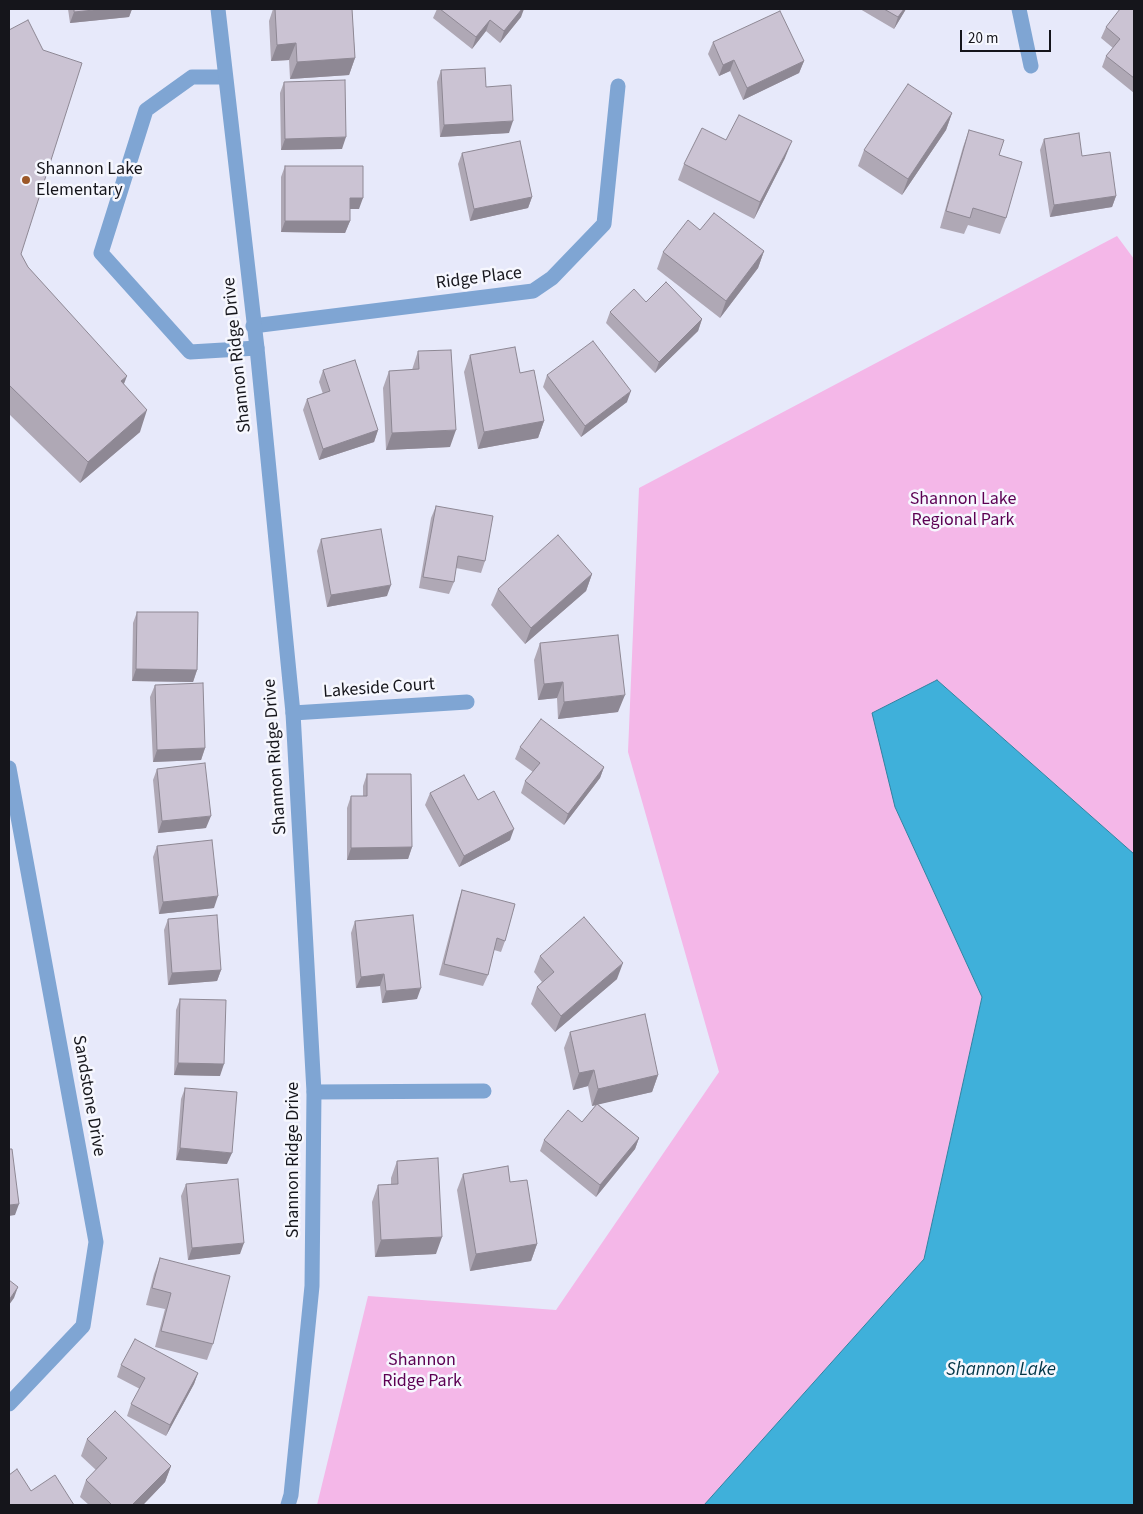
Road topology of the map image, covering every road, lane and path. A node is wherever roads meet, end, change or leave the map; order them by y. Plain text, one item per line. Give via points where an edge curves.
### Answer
1 (218, 9) edge
2 (1019, 9) edge
3 (1030, 66) dead end
4 (225, 77) junction
5 (618, 86) dead end
6 (253, 326) junction
7 (257, 348) junction
8 (466, 702) dead end
9 (293, 713) junction
10 (9, 768) edge
11 (484, 1091) dead end
12 (314, 1092) junction
13 (9, 1404) edge
14 (288, 1505) edge

1 - 4 street, Shannon Ridge Drive
2 - 3 street
4 - 6 street, Shannon Ridge Drive
4 - 7 street via 192,78 146,110 101,253 190,352
5 - 6 street, Ridge Place via 604,224 552,278 533,291
6 - 7 street, Shannon Ridge Drive
7 - 9 street, Shannon Ridge Drive
8 - 9 street, Lakeside Court
9 - 12 street, Shannon Ridge Drive
10 - 13 street, Sandstone Drive via 96,1242 83,1326
11 - 12 street
12 - 14 street, Shannon Ridge Drive via 312,1286

